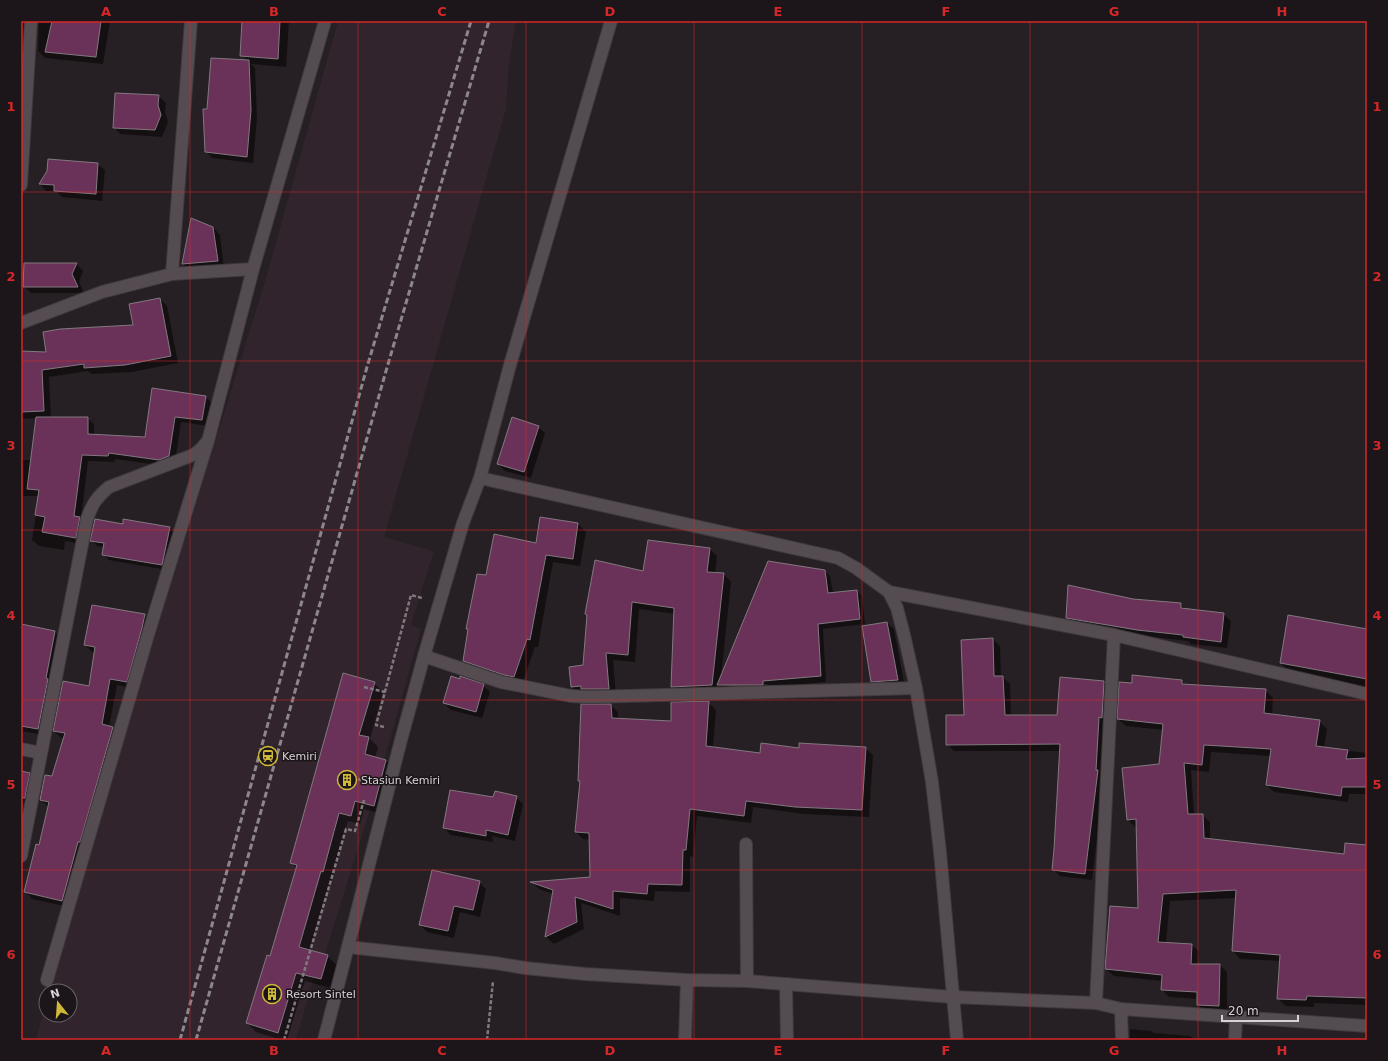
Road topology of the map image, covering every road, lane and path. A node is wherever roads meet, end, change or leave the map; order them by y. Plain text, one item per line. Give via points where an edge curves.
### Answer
1 (31, 21) edge
2 (191, 21) edge
3 (325, 21) edge
4 (611, 21) edge
5 (21, 185) edge
6 (253, 269) junction
7 (172, 274) junction
8 (21, 323) edge
9 (208, 441) junction
10 (480, 478) junction
11 (889, 592) junction
12 (440, 602) junction
13 (1114, 635) junction
14 (424, 656) junction
15 (364, 687) dead end
16 (916, 688) junction
17 (385, 692) junction
18 (1367, 694) edge
19 (385, 728) dead end
20 (21, 749) edge
21 (40, 753) junction
22 (358, 779) dead end
23 (369, 783) dead end
24 (363, 803) dead end
25 (746, 844) dead end
26 (21, 856) edge
27 (348, 947) junction
28 (495, 963) junction
29 (47, 980) dead end
30 (687, 980) junction
31 (747, 981) junction
32 (786, 984) junction
33 (953, 997) junction
34 (1096, 1003) junction
35 (1121, 1009) junction
36 (1236, 1017) junction
37 (1367, 1026) edge
38 (284, 1040) edge
39 (324, 1040) edge
40 (487, 1040) edge
41 (685, 1040) edge
42 (787, 1040) edge
43 (957, 1040) edge
44 (1122, 1040) edge
45 (1235, 1040) edge

1 - 5 street
2 - 7 street
3 - 6 street
4 - 10 street via 510,365
6 - 7 street
6 - 9 street
7 - 8 street via 102,292
9 - 21 street via 192,454 110,487 91,506
9 - 29 street
10 - 11 street via 838,558
10 - 12 street via 463,523
11 - 13 street
11 - 16 street via 897,608
12 - 14 street
12 - 17 path via 411,595
13 - 18 street
13 - 34 street
14 - 16 street via 501,682 571,696
14 - 27 street
15 - 17 path
16 - 33 street via 932,782
17 - 19 path via 376,725
20 - 21 street
21 - 26 street
22 - 23 path
24 - 38 path via 354,831 346,829
25 - 31 street
27 - 28 street
27 - 39 street
28 - 30 street via 570,972
28 - 40 path
30 - 31 street
30 - 41 street
31 - 32 street
32 - 33 street
32 - 42 street
33 - 34 street
33 - 43 street
34 - 35 street
35 - 36 street
35 - 44 street
36 - 37 street
36 - 45 street

